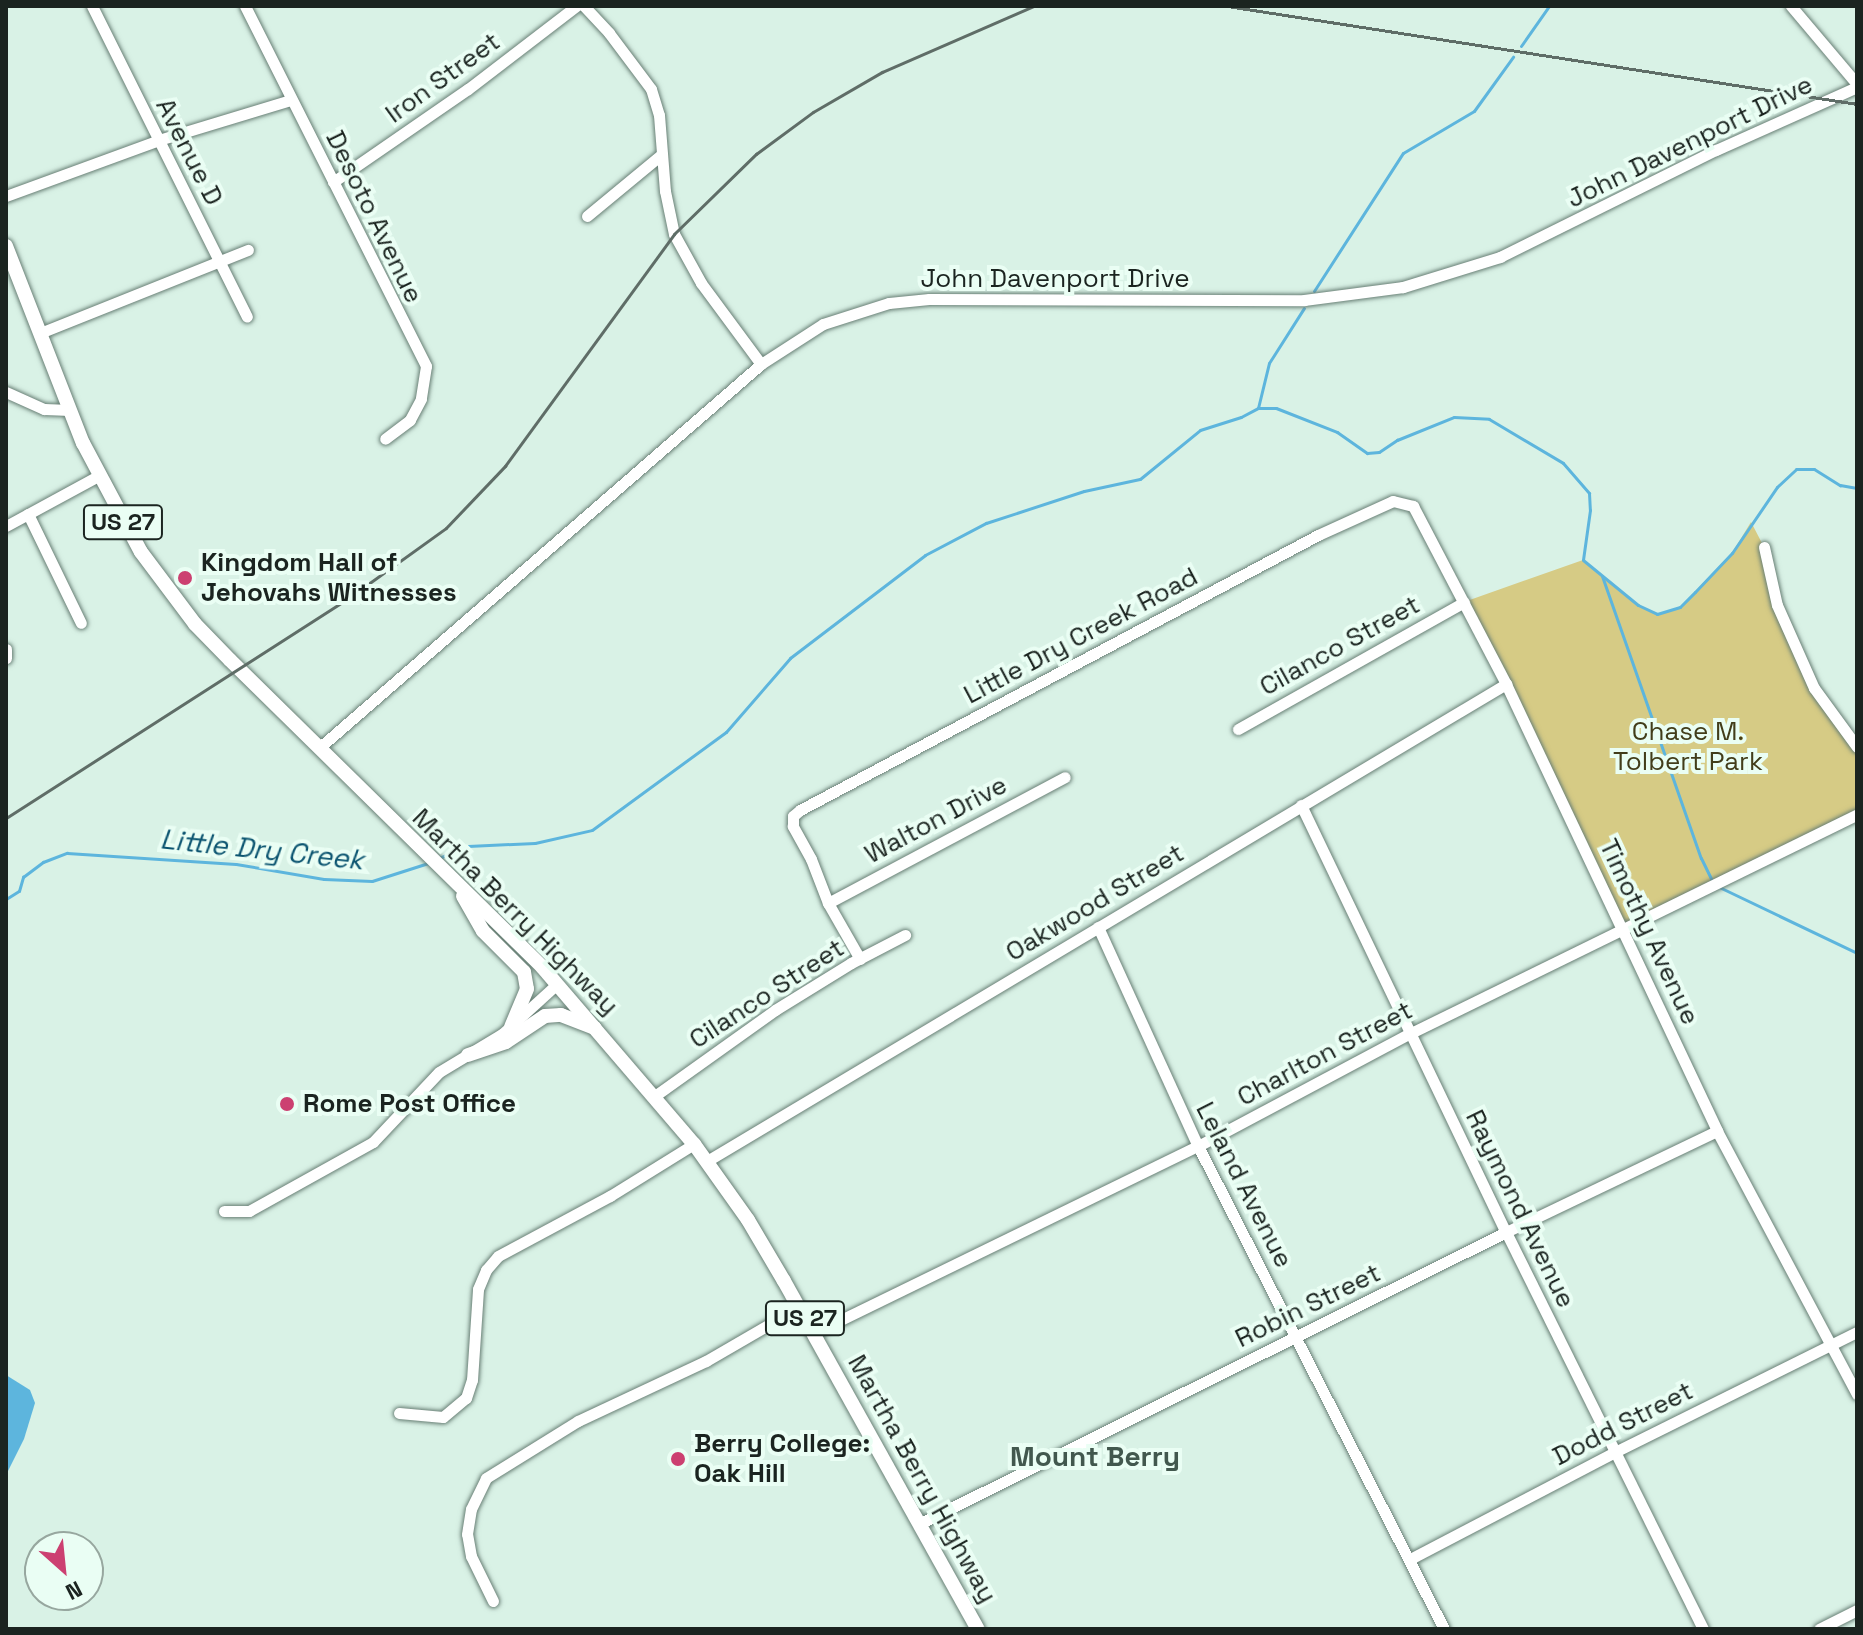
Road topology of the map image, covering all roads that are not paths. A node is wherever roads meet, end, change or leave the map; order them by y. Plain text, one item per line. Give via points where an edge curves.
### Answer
1 (92, 6) edge
2 (245, 6) edge
3 (576, 6) edge
4 (584, 6) edge
5 (1791, 6) edge
6 (1857, 86) edge
7 (291, 100) junction
8 (159, 140) junction
9 (662, 154) junction
10 (333, 182) junction
11 (6, 196) edge
12 (587, 216) dead end
13 (6, 246) edge
14 (248, 250) dead end
15 (220, 262) junction
16 (247, 317) dead end
17 (40, 333) junction
18 (761, 364) junction
19 (6, 392) edge
20 (70, 410) junction
21 (385, 439) dead end
22 (98, 476) junction
23 (1393, 501) joint
24 (28, 514) junction
25 (6, 526) edge
26 (1764, 547) dead end
27 (1464, 602) junction
28 (81, 623) dead end
29 (6, 649) edge
30 (6, 658) edge
31 (1506, 684) junction
32 (1238, 729) dead end
33 (1857, 747) edge
34 (319, 748) junction
35 (1065, 777) dead end
36 (1301, 805) junction
37 (1857, 815) edge
38 (828, 903) junction
39 (473, 904) junction
40 (1098, 927) junction
41 (1625, 929) junction
42 (905, 935) dead end
43 (860, 959) junction
44 (557, 984) junction
45 (511, 1027) junction
46 (598, 1030) junction
47 (1409, 1034) junction
48 (468, 1055) junction
49 (656, 1095) junction
50 (1717, 1131) junction
51 (694, 1144) junction
52 (1198, 1146) junction
53 (707, 1161) junction
54 (224, 1211) dead end
55 (1506, 1232) junction
56 (799, 1307) junction
57 (1857, 1332) edge
58 (814, 1333) junction
59 (1296, 1337) junction
60 (1832, 1345) junction
61 (1857, 1394) edge
62 (399, 1413) dead end
63 (1617, 1451) junction
64 (919, 1524) junction
65 (1410, 1559) junction
66 (493, 1601) dead end
67 (1857, 1610) edge
68 (978, 1629) edge
69 (1444, 1629) edge
70 (1703, 1629) edge
71 (1819, 1629) edge

1 - 8 street, Avenue D
2 - 7 street, Desoto Avenue
3 - 10 street, Iron Street
4 - 9 street via 651,89
5 - 6 street
6 - 18 street, John Davenport Drive via 1500,257 1403,287 1304,300 909,300 823,324
7 - 8 street
7 - 10 street, Desoto Avenue
8 - 11 street
8 - 15 street, Avenue D
9 - 12 street
9 - 18 street via 678,244
10 - 21 street, Desoto Avenue via 426,366 421,399 410,420
13 - 17 main road, Martha Berry Highway / US 27
14 - 15 street
15 - 16 street, Avenue D
15 - 17 street
17 - 20 main road, Martha Berry Highway / US 27
18 - 34 street, John Davenport Drive
19 - 20 street via 44,409
20 - 22 main road, Martha Berry Highway / US 27
22 - 24 street
22 - 34 main road, Martha Berry Highway / US 27 via 141,552 195,624
23 - 27 street, Timothy Avenue via 1413,506
23 - 38 street, Little Dry Creek Road via 1318,535 793,816
24 - 25 street
24 - 28 street
26 - 33 street via 1777,605 1814,688
27 - 31 street, Timothy Avenue
27 - 32 street, Cilanco Street
29 - 30 street
31 - 36 street, Oakwood Street
31 - 41 street, Timothy Avenue
34 - 39 main road, Martha Berry Highway / US 27 via 448,872
35 - 38 street, Walton Drive
36 - 40 street, Oakwood Street
36 - 47 street, Raymond Avenue
37 - 41 street, Charlton Street
38 - 43 street
39 - 44 main road, Martha Berry Highway / US 27
39 - 45 main road via 483,931 524,972 527,989
40 - 52 street, Leland Avenue
40 - 53 street, Oakwood Street
41 - 47 street, Charlton Street
41 - 50 street, Timothy Avenue
42 - 43 street, Cilanco Street
43 - 49 street, Cilanco Street via 775,1010
44 - 45 street
44 - 46 main road, Martha Berry Highway / US 27
45 - 48 street
46 - 48 main road via 561,1015 545,1016 506,1042
46 - 49 main road, Martha Berry Highway / US 27
47 - 52 street, Charlton Street
47 - 55 street, Raymond Avenue
48 - 54 street via 426,1084 363,1149 249,1211
49 - 51 main road, Martha Berry Highway / US 27
50 - 55 street, Robin Street
50 - 60 street, Timothy Avenue
51 - 53 main road, Martha Berry Highway / US 27
51 - 62 street via 498,1256 478,1289 466,1398 443,1417
52 - 58 street, Charlton Street
52 - 59 street, Leland Avenue
53 - 56 main road, Martha Berry Highway / US 27
55 - 59 street, Robin Street
55 - 63 street, Raymond Avenue
56 - 58 main road, Martha Berry Highway / US 27
56 - 66 street via 706,1361 578,1421 486,1478 471,1509 467,1534 471,1556
57 - 60 street, Dodd Street
58 - 64 main road, Martha Berry Highway / US 27
59 - 64 street, Robin Street
59 - 65 street, Leland Avenue
60 - 61 street, Timothy Avenue
60 - 63 street, Dodd Street
63 - 65 street, Dodd Street
63 - 70 street, Raymond Avenue
64 - 68 main road, Martha Berry Highway / US 27
65 - 69 street, Leland Avenue
67 - 71 street

